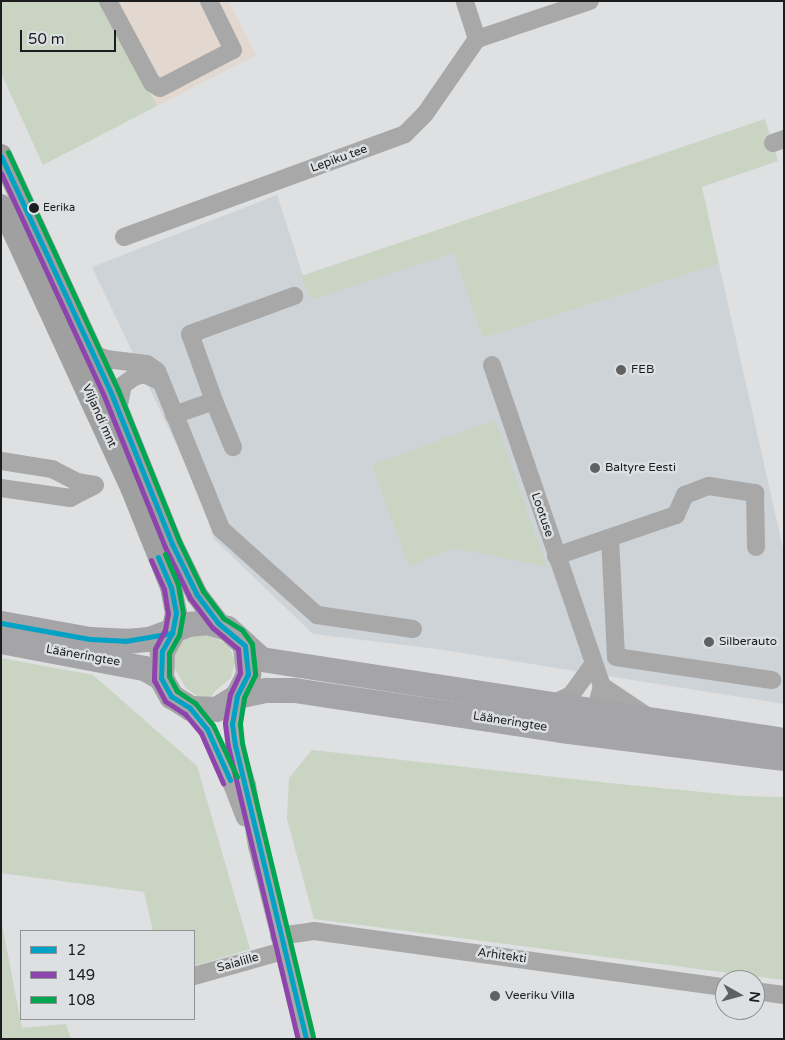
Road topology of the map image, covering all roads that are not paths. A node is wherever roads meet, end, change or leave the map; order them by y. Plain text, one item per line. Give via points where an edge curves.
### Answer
1 (108, 1) edge
2 (209, 1) edge
3 (465, 1) edge
4 (590, 1) edge
5 (477, 39) junction
6 (1, 155) edge
7 (1, 205) edge
8 (124, 237) dead end
9 (294, 296) dead end
10 (93, 354) junction
11 (492, 365) dead end
12 (160, 381) junction
13 (214, 401) junction
14 (118, 410) junction
15 (174, 415) junction
16 (234, 447) dead end
17 (1, 461) edge
18 (1, 488) edge
19 (610, 538) junction
20 (756, 547) dead end
21 (556, 556) junction
22 (1, 623) edge
23 (218, 624) junction
24 (413, 629) dead end
25 (172, 633) junction
26 (1, 641) edge
27 (244, 646) junction
28 (616, 656) junction
29 (593, 665) junction
30 (161, 678) junction
31 (772, 680) dead end
32 (602, 686) junction
33 (237, 696) junction
34 (547, 705) junction
35 (190, 708) junction
36 (595, 712) junction
37 (660, 722) junction
38 (562, 730) junction
39 (784, 740) edge
40 (784, 758) edge
41 (257, 846) junction
42 (281, 943) junction
43 (195, 976) edge
44 (715, 986) edge
45 (765, 992) edge
46 (784, 995) edge
47 (306, 1039) edge

1 - 2 street via 152,83 160,88 233,50
3 - 5 street
4 - 5 street
5 - 8 street, Lepiku tee via 425,114 405,134
6 - 10 main road, Viljandi mnt
7 - 25 main road, Viljandi mnt via 132,490 171,587 176,613
9 - 13 street via 190,334
10 - 12 street via 106,359 147,364 157,371
10 - 14 main road, Viljandi mnt
11 - 21 street, Lootuse
12 - 14 street via 144,374 134,376 124,384
12 - 15 street
13 - 15 street
13 - 16 street
14 - 23 main road, Viljandi mnt via 172,544 197,596
15 - 24 street via 220,529 317,616
17 - 18 street via 52,469 78,482 95,485 70,498
19 - 20 street via 676,515 686,495 709,486 755,493
19 - 21 street
19 - 28 street
21 - 29 street, Lootuse
22 - 25 highway, Lääneringtee via 90,639 125,641
23 - 25 highway, Lääneringtee via 199,622
23 - 27 highway, Lääneringtee via 237,636
25 - 30 highway via 162,651
26 - 30 highway, Lääneringtee via 144,668
27 - 33 highway via 248,674
27 - 34 highway, Lääneringtee via 261,659
28 - 29 street
28 - 31 street
29 - 32 street, Lootuse
29 - 34 street via 571,695
30 - 35 highway, Lääneringtee via 171,696
32 - 36 street
32 - 37 street
33 - 35 highway, Lääneringtee via 216,709
33 - 38 highway, Lääneringtee via 266,690 294,690
33 - 41 street via 232,724
34 - 36 highway, Lääneringtee
35 - 41 street via 207,729
36 - 37 highway, Lääneringtee
36 - 38 street
37 - 39 highway, Lääneringtee
38 - 40 highway, Lääneringtee
41 - 42 street
42 - 43 street, Saialille
42 - 44 street, Arhitekti via 314,931
42 - 47 street
45 - 46 street

